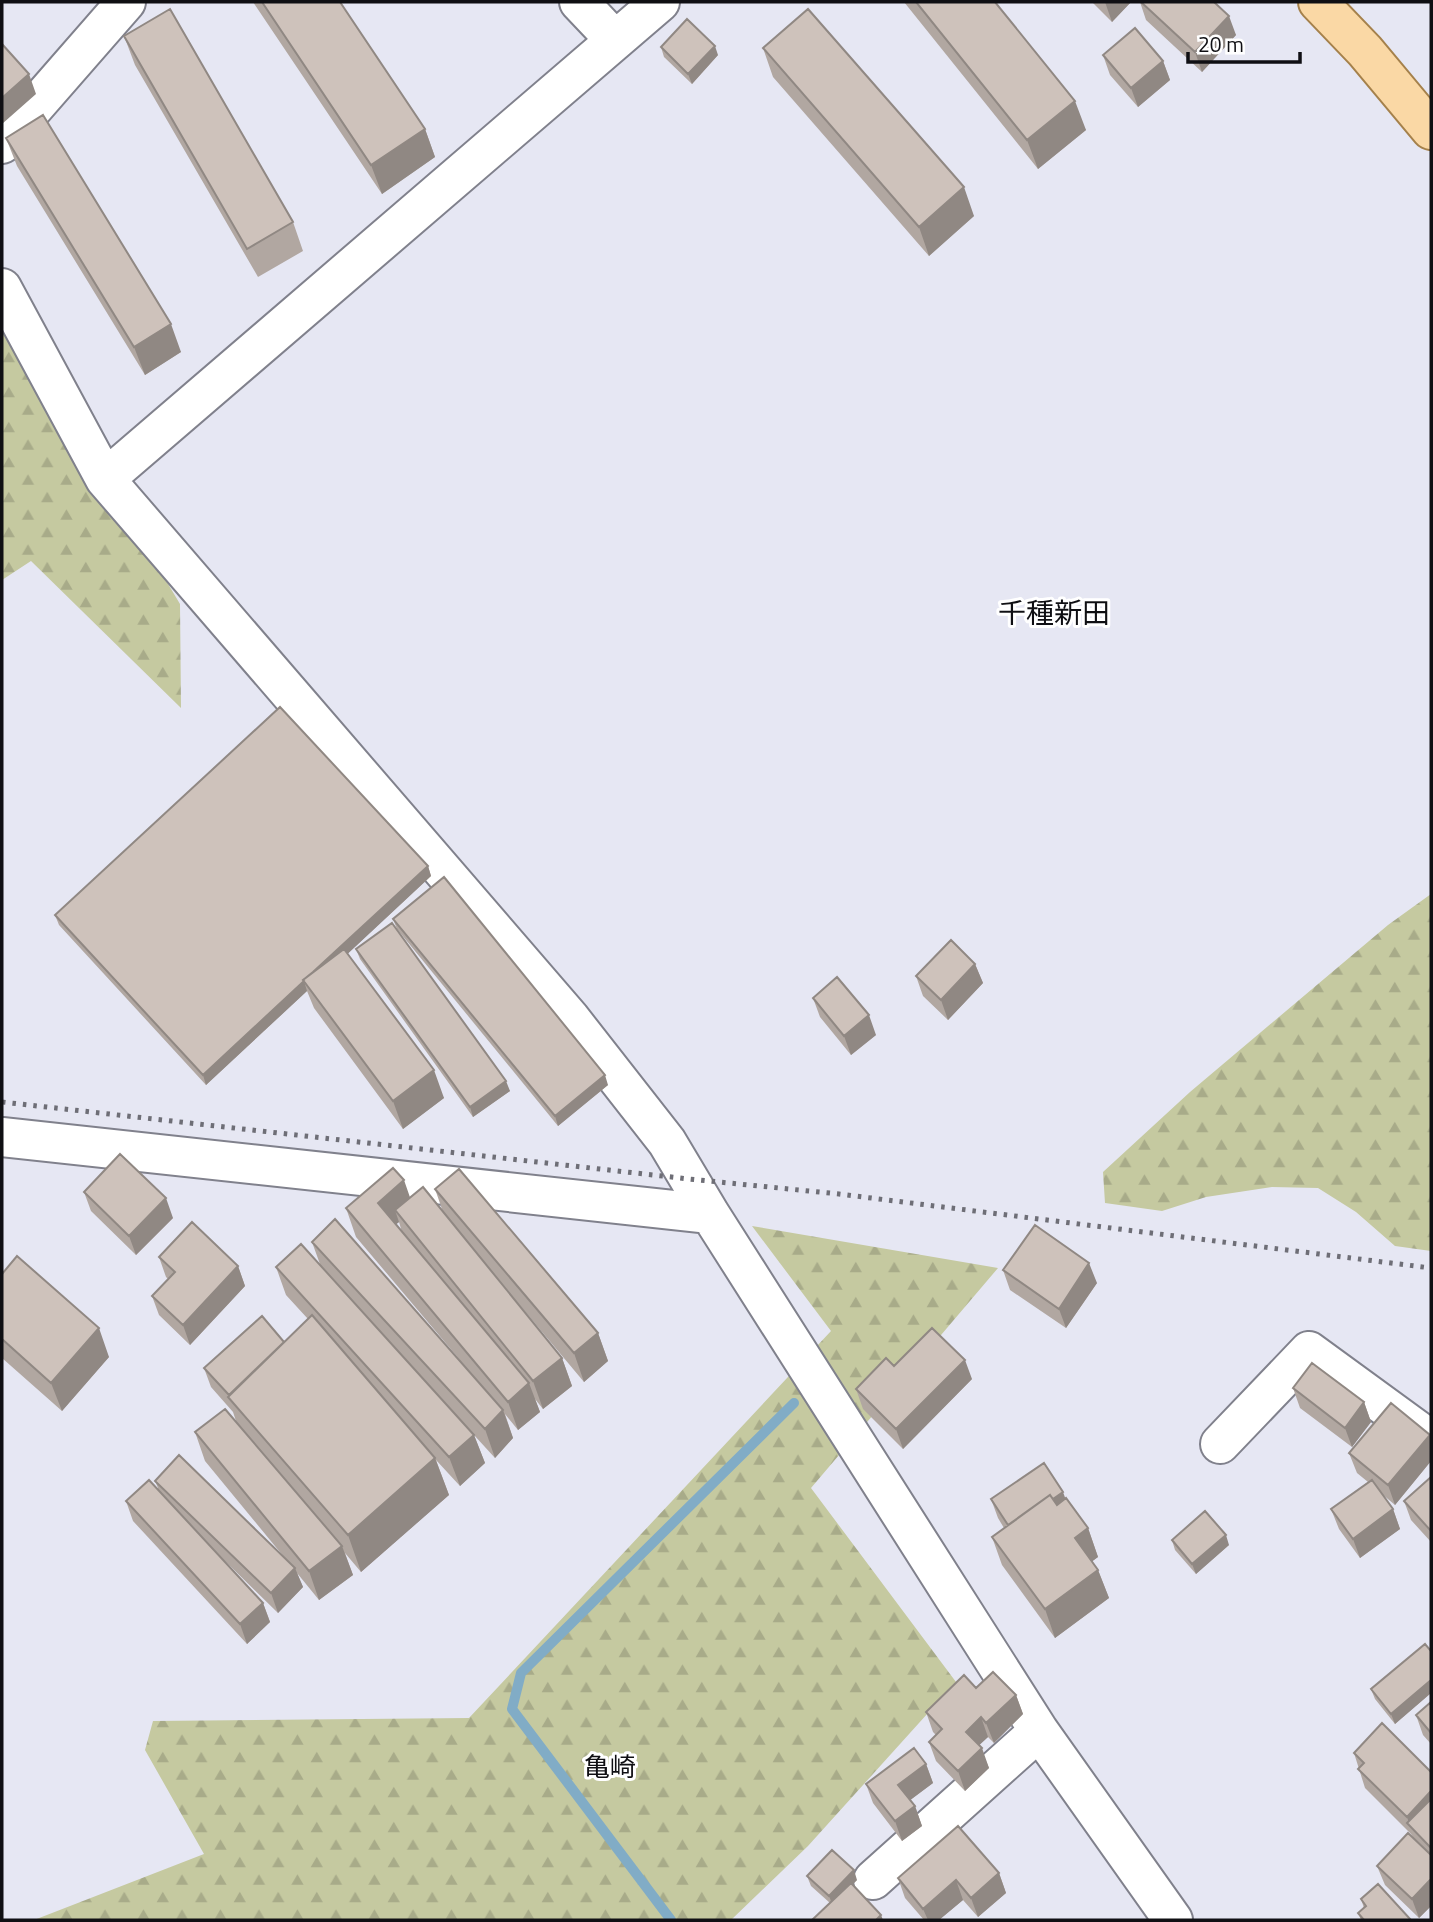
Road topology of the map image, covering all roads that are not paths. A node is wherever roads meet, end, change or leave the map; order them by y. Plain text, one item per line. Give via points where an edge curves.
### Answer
1 (126, 2) edge
2 (579, 2) edge
3 (660, 2) edge
4 (1318, 2) edge
5 (615, 40) junction
6 (1431, 130) edge
7 (2, 144) edge
8 (2, 288) edge
9 (105, 479) junction
10 (2, 1137) edge
11 (710, 1214) junction
12 (1431, 1440) edge
13 (1220, 1444) dead end
14 (1039, 1731) junction
15 (873, 1880) dead end
16 (1159, 1915) edge

1 - 7 street
2 - 5 street
3 - 5 street
4 - 6 main road
5 - 9 street
8 - 9 street
9 - 11 street via 570,1018 667,1142
10 - 11 street
11 - 14 street
12 - 13 street via 1309,1351
14 - 15 street
14 - 16 street

